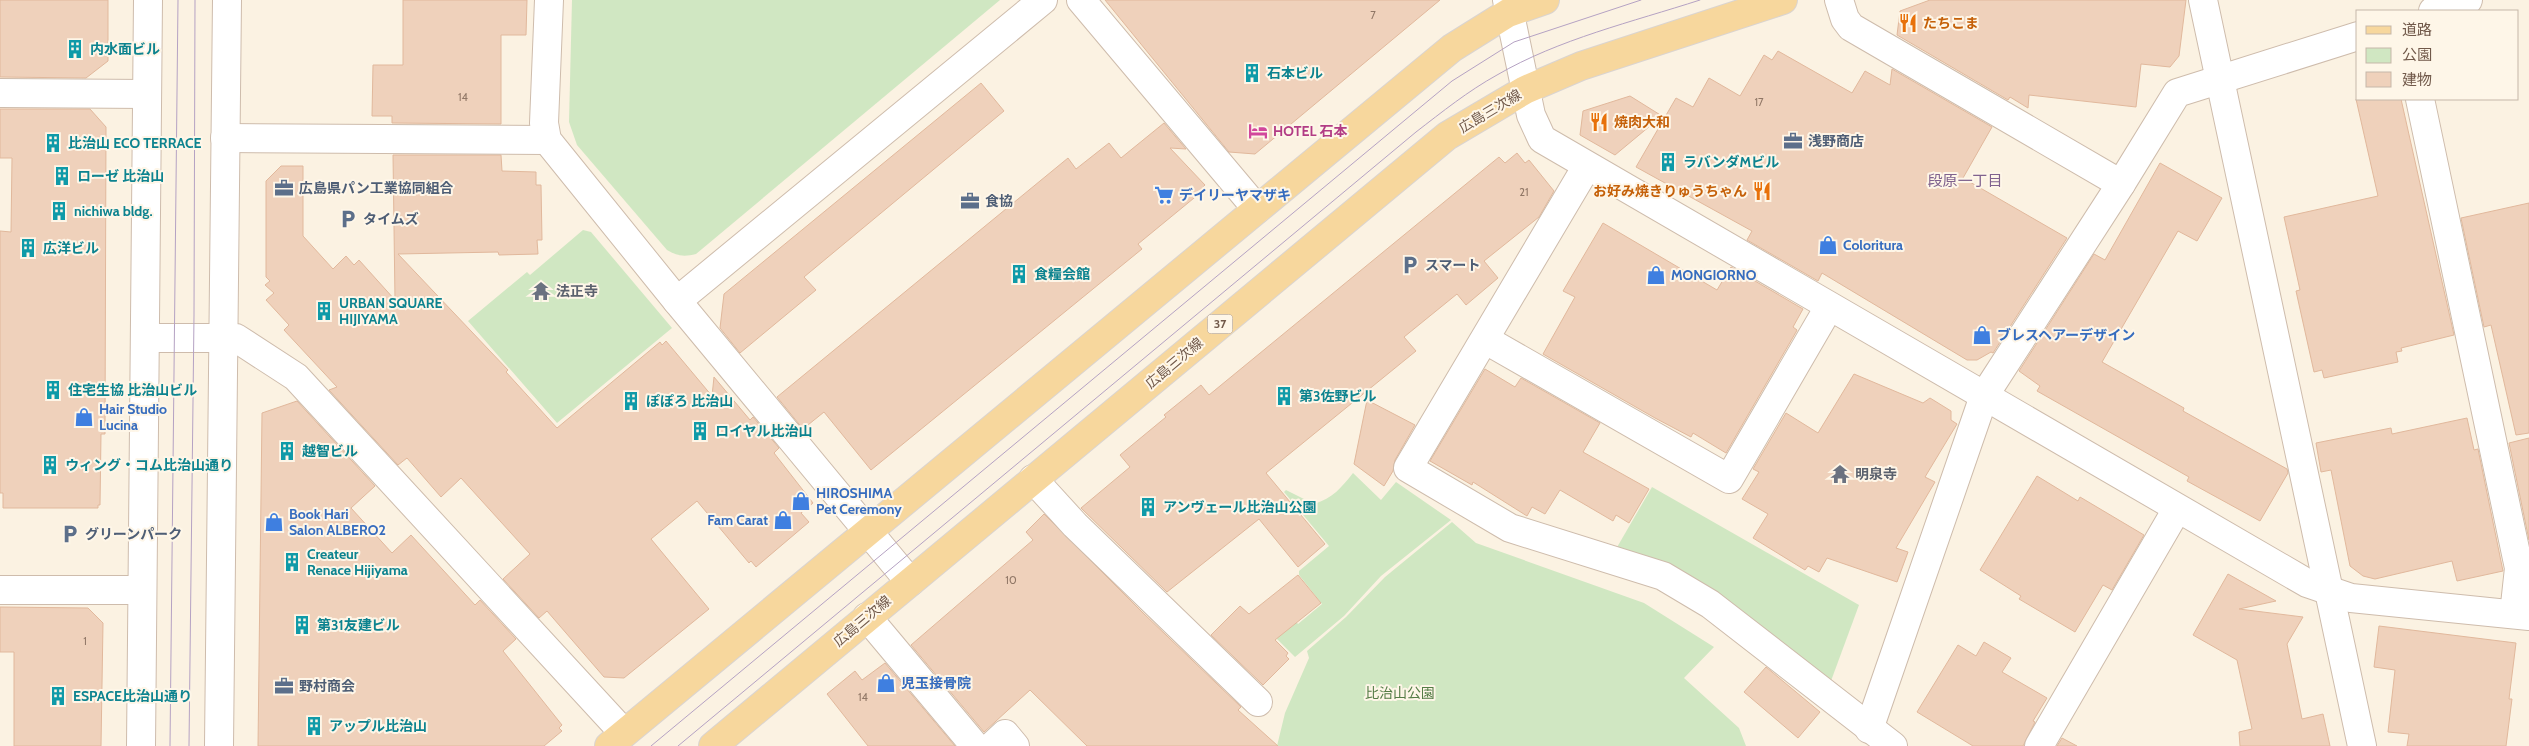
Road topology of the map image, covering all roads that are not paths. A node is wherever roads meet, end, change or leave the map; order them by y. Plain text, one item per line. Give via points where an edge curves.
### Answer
1 (148, 0) edge
2 (227, 0) edge
3 (549, 0) edge
4 (1043, 0) edge
5 (1081, 0) edge
6 (1545, 0) edge
7 (1783, 0) edge
8 (1839, 0) edge
9 (2203, 0) edge
10 (2468, 0) edge
11 (1507, 7) edge
12 (2436, 10) edge
13 (2356, 37) edge
14 (2220, 81) junction
15 (1525, 90) junction
16 (0, 93) edge
17 (147, 94) junction
18 (2420, 100) edge
19 (225, 138) junction
20 (547, 140) junction
21 (1587, 166) junction
22 (2120, 184) junction
23 (1257, 210) junction
24 (677, 300) junction
25 (1829, 306) junction
26 (145, 338) junction
27 (224, 338) junction
28 (1486, 340) junction
29 (1984, 396) junction
30 (1033, 480) junction
31 (2177, 509) junction
32 (868, 532) junction
33 (910, 582) junction
34 (0, 590) edge
35 (142, 590) junction
36 (2329, 592) junction
37 (2522, 615) edge
38 (867, 617) junction
39 (1258, 702) dead end
40 (1869, 729) junction
41 (616, 740) edge
42 (141, 746) edge
43 (219, 746) edge
44 (713, 746) edge
45 (975, 746) edge
46 (992, 746) edge
47 (1015, 746) edge
48 (1892, 746) edge
49 (2040, 746) edge
50 (2362, 746) edge

1 - 17 street
2 - 19 street
3 - 20 street via 544,123
4 - 24 street
5 - 23 street
6 - 11 main road
7 - 15 main road, 広島三次線 / 37 via 1581,66
8 - 22 street via 1844,19 1851,27
9 - 14 street
10 - 12 street
11 - 15 street
11 - 23 main road via 1452,48
13 - 14 street
14 - 22 street via 2177,93
14 - 36 street
15 - 21 street via 1531,116 1542,139
15 - 30 main road, 広島三次線 / 37 via 1448,136
16 - 17 street
17 - 26 street
18 - 37 street via 2518,568
19 - 20 street
19 - 27 street
20 - 24 street
21 - 25 street
21 - 28 street
22 - 29 street
23 - 32 main road
24 - 32 street
25 - 28 street via 1729,479
25 - 29 street
26 - 27 street
26 - 35 street
27 - 41 street via 236,338 296,377
27 - 43 street
28 - 40 street via 1408,468 1510,528 1662,576 1710,604
29 - 31 street
29 - 40 street
30 - 33 main road, 広島三次線 / 37
30 - 39 street via 1075,525
31 - 36 street via 2307,583
31 - 49 street
32 - 33 street
32 - 41 main road
33 - 38 main road, 広島三次線 / 37
34 - 35 street
35 - 42 street
36 - 37 street via 2351,598
36 - 50 street
38 - 44 main road, 広島三次線 / 37
38 - 45 street
40 - 48 street
46 - 47 street via 1005,734

